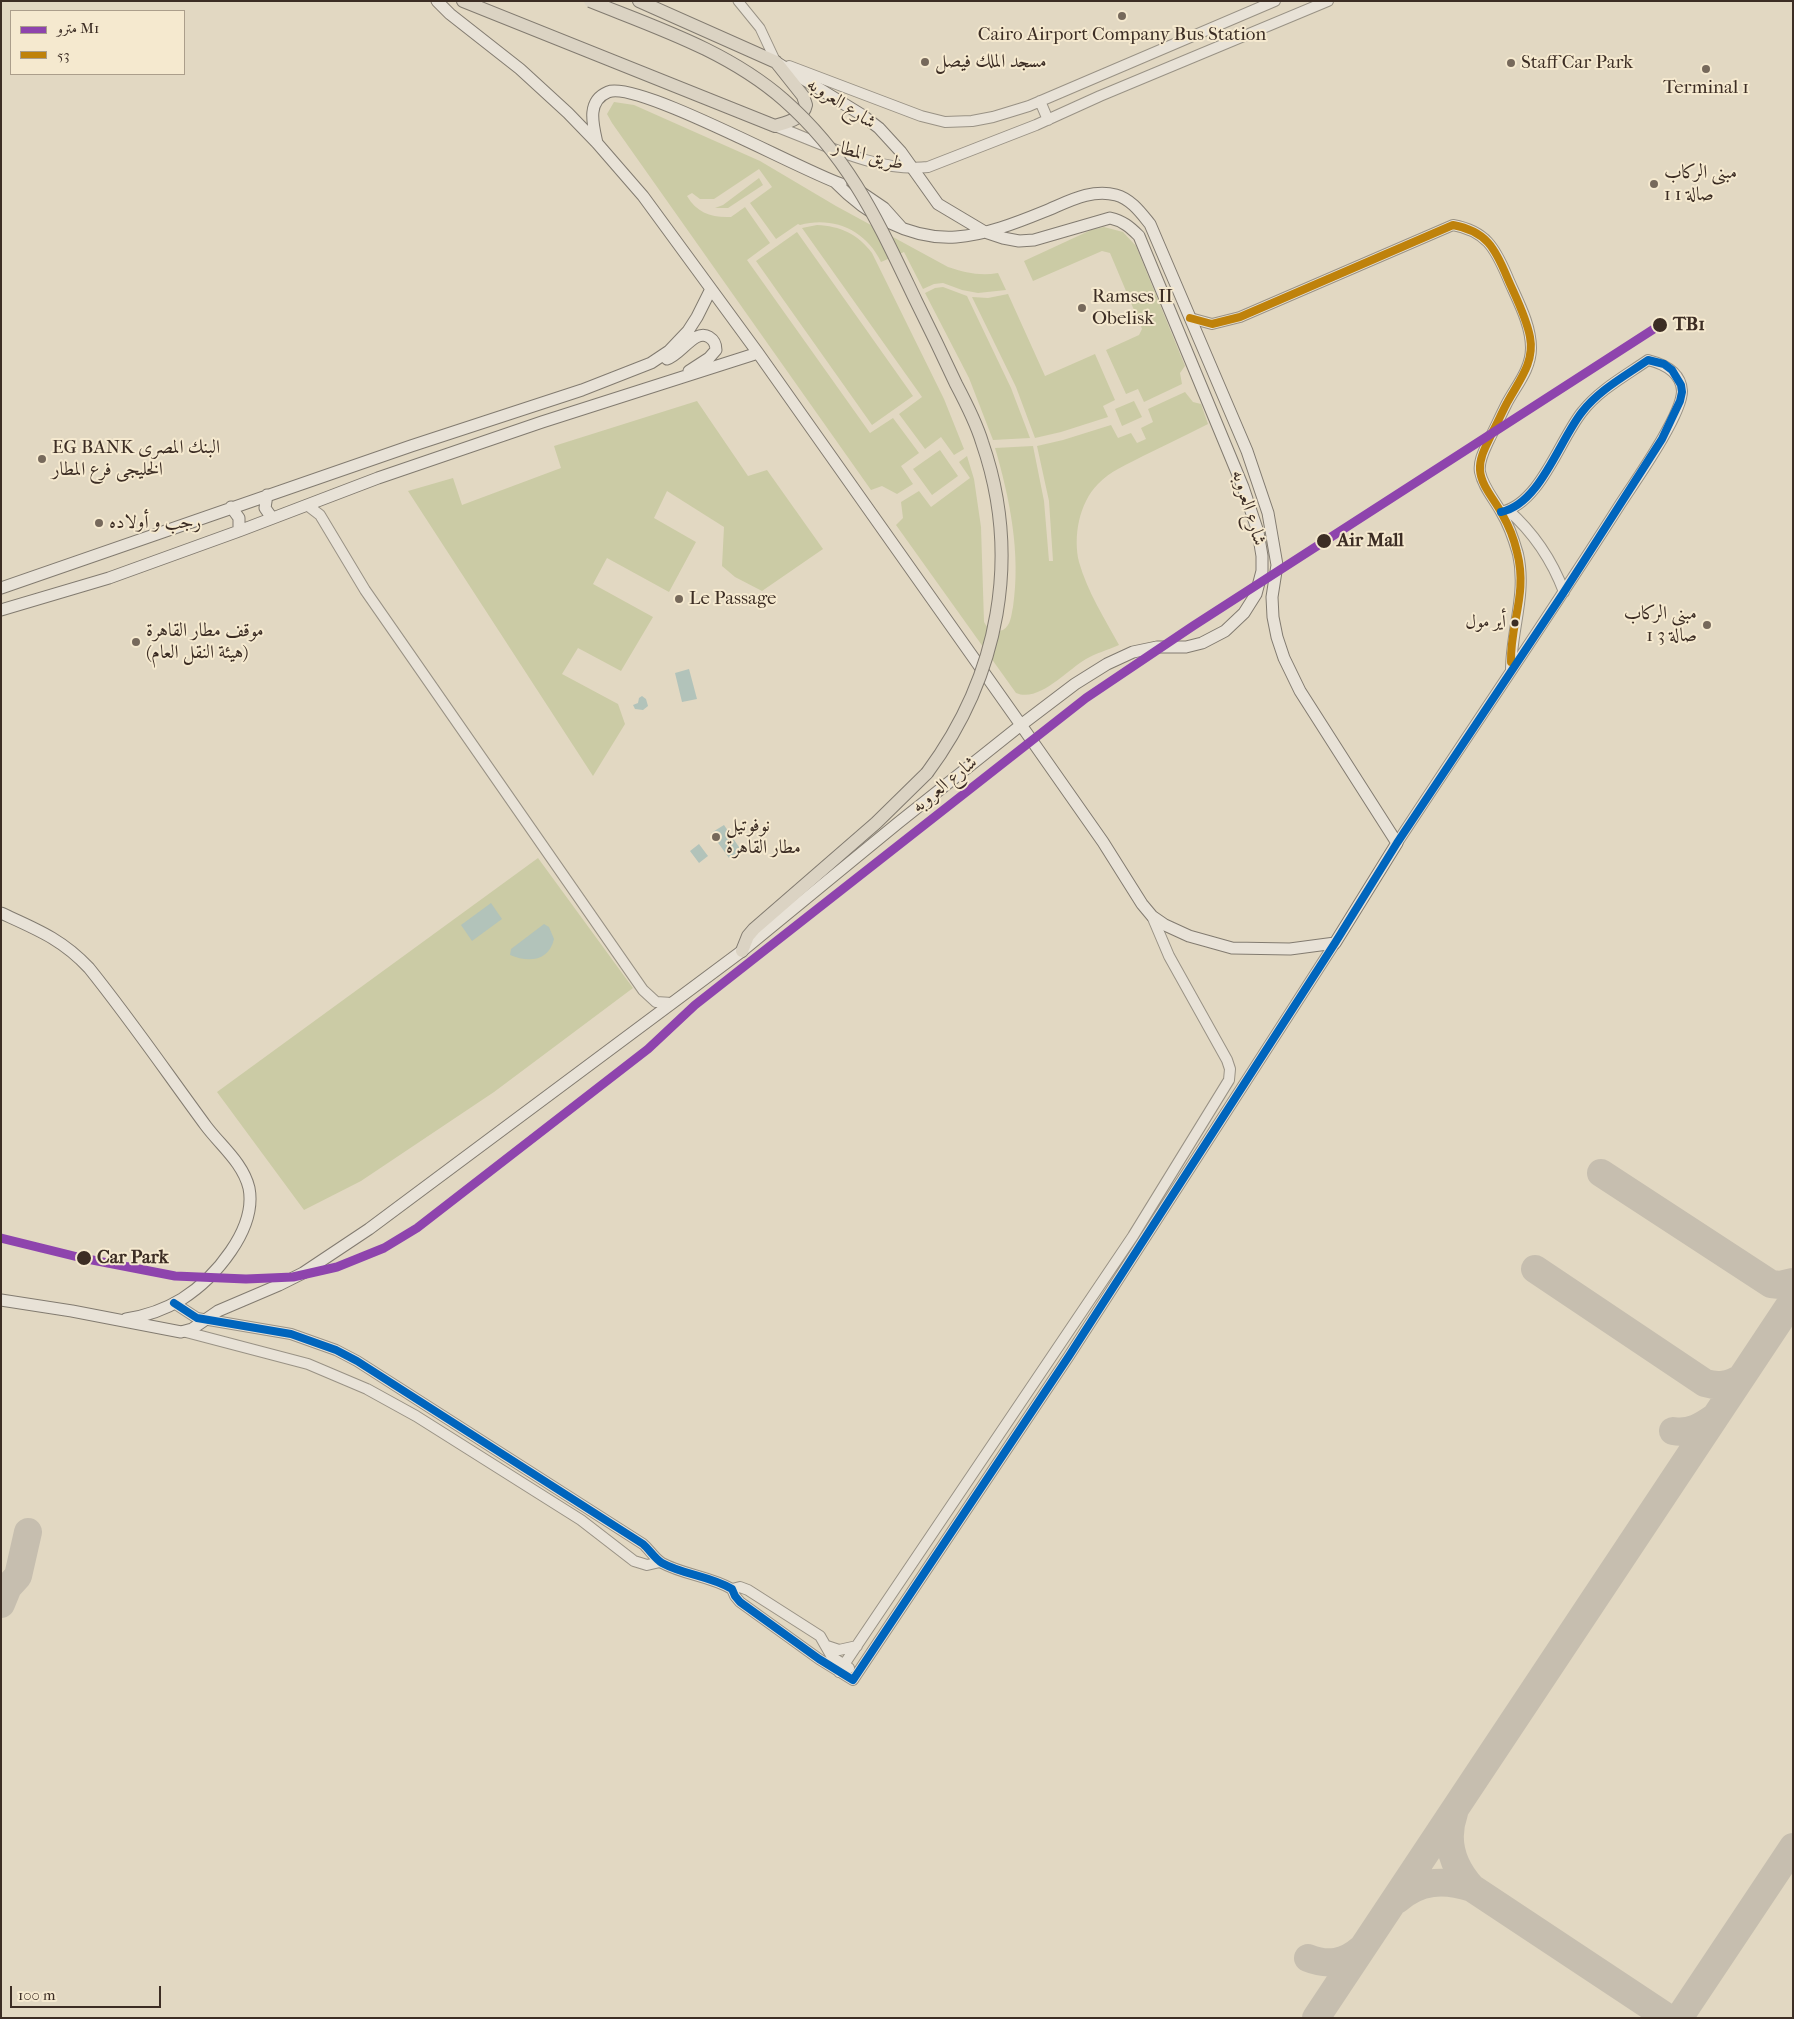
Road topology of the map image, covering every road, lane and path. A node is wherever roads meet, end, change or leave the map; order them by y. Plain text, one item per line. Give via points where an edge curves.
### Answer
1 (437, 1) edge
2 (463, 1) edge
3 (590, 1) edge
4 (639, 1) edge
5 (738, 1) edge
6 (1275, 1) edge
7 (1328, 1) edge
8 (776, 62) junction
9 (1093, 79) junction
10 (1100, 96) junction
11 (1040, 101) junction
12 (1048, 120) junction
13 (775, 126) junction
14 (597, 143) junction
15 (914, 168) junction
16 (985, 232) junction
17 (711, 288) junction
18 (1190, 318) junction
19 (758, 353) junction
20 (650, 364) junction
21 (677, 378) junction
22 (267, 495) junction
23 (307, 505) junction
24 (231, 508) junction
25 (1505, 511) junction
26 (272, 518) junction
27 (239, 531) junction
28 (1, 588) edge
29 (1564, 592) junction
30 (1, 610) edge
31 (1511, 670) junction
32 (1021, 725) junction
33 (1396, 844) junction
34 (1, 913) edge
35 (1152, 916) junction
36 (1335, 943) junction
37 (742, 951) junction
38 (672, 1003) junction
39 (1230, 1075) junction
40 (1246, 1079) junction
41 (1203, 1124) junction
42 (1214, 1132) junction
43 (1, 1300) edge
44 (174, 1303) junction
45 (204, 1320) junction
46 (119, 1321) junction
47 (186, 1332) junction
48 (1002, 1432) junction
49 (1011, 1443) junction
50 (660, 1562) junction
51 (732, 1589) junction
52 (827, 1646) junction
53 (857, 1646) junction
54 (842, 1669) junction

1 - 14 main road via 520,69
2 - 13 main road, طريق المطار
3 - 37 main road, bridge via 689,41 733,63 782,98 843,163 874,214 975,423 990,469 1000,517 1002,556 989,652 959,724 927,773 876,824 754,929
4 - 8 main road
5 - 8 street via 760,28
6 - 9 street
7 - 10 street, طريق المطار
8 - 11 street via 945,122 993,117
8 - 13 main road via 800,92 806,105 799,116
8 - 15 main road, شارع العروبه via 879,128
9 - 10 street
9 - 11 street
10 - 12 street, طريق المطار
11 - 12 street
12 - 15 street, طريق المطار via 943,162
13 - 15 street, طريق المطار via 869,161
14 - 16 main road via 592,119 596,103 607,93 622,90 734,134 835,182 866,210 890,224 923,234 955,237
14 - 17 main road via 642,196
15 - 16 main road, شارع العروبه via 938,204
16 - 18 main road, شارع العروبه via 1078,197 1117,195 1129,201 1150,224
16 - 32 main road, شارع العروبه via 1019,241 1034,240 1110,218 1129,226 1139,236 1243,486 1262,556 1256,594 1244,613 1224,631 1202,643 1145,649 1121,657 1075,684
17 - 19 main road
17 - 20 main road via 688,331 669,351
18 - 25 street via 1212,324 1240,317 1453,225 1480,234 1488,240 1498,257 1526,324 1531,346 1526,370 1506,404 1481,462 1484,484
18 - 33 main road, شارع العروبه via 1247,451 1268,514 1277,565 1272,597 1273,617 1284,658 1300,691
19 - 21 main road
19 - 32 main road
20 - 21 main road via 674,357 696,336 710,337 716,345 712,355
20 - 22 main road via 582,390
21 - 23 main road via 388,474
22 - 24 main road
22 - 26 main road via 265,508
23 - 26 main road
23 - 38 street via 320,515 365,590 643,990 656,1002
24 - 27 main road via 239,518
24 - 28 main road
25 - 29 street via 1529,530 1546,553
25 - 29 street via 1522,502 1540,480 1573,424 1602,392 1648,360 1672,370 1682,392 1662,439
25 - 31 street via 1521,576
26 - 27 main road
27 - 30 main road via 110,578
29 - 31 street
31 - 33 street
32 - 35 main road
32 - 37 main road, شارع العروبه
33 - 36 main road
34 - 44 main road via 58,940 89,968 245,1176 250,1201 244,1229 206,1279
35 - 36 main road via 1189,936 1232,948 1290,949
35 - 39 street via 1169,956 1227,1060
36 - 40 street
37 - 38 main road, شارع العروبه
38 - 45 main road, شارع العروبه via 369,1229 303,1272 218,1310
39 - 40 street
39 - 41 street
40 - 42 street
41 - 42 street
41 - 48 street
42 - 49 street
43 - 46 main road
44 - 45 street via 190,1315
44 - 46 main road via 149,1315
45 - 47 main road, شارع العروبه
45 - 50 street via 291,1334 336,1350 384,1377 643,1544
46 - 47 main road
47 - 50 street via 308,1364 368,1389 581,1520 634,1561 647,1565
48 - 49 street
48 - 53 street
49 - 54 street via 857,1674
50 - 51 street
51 - 52 street via 744,1588 820,1636
51 - 54 street via 740,1602
52 - 53 street via 838,1650
52 - 54 street
53 - 54 street

